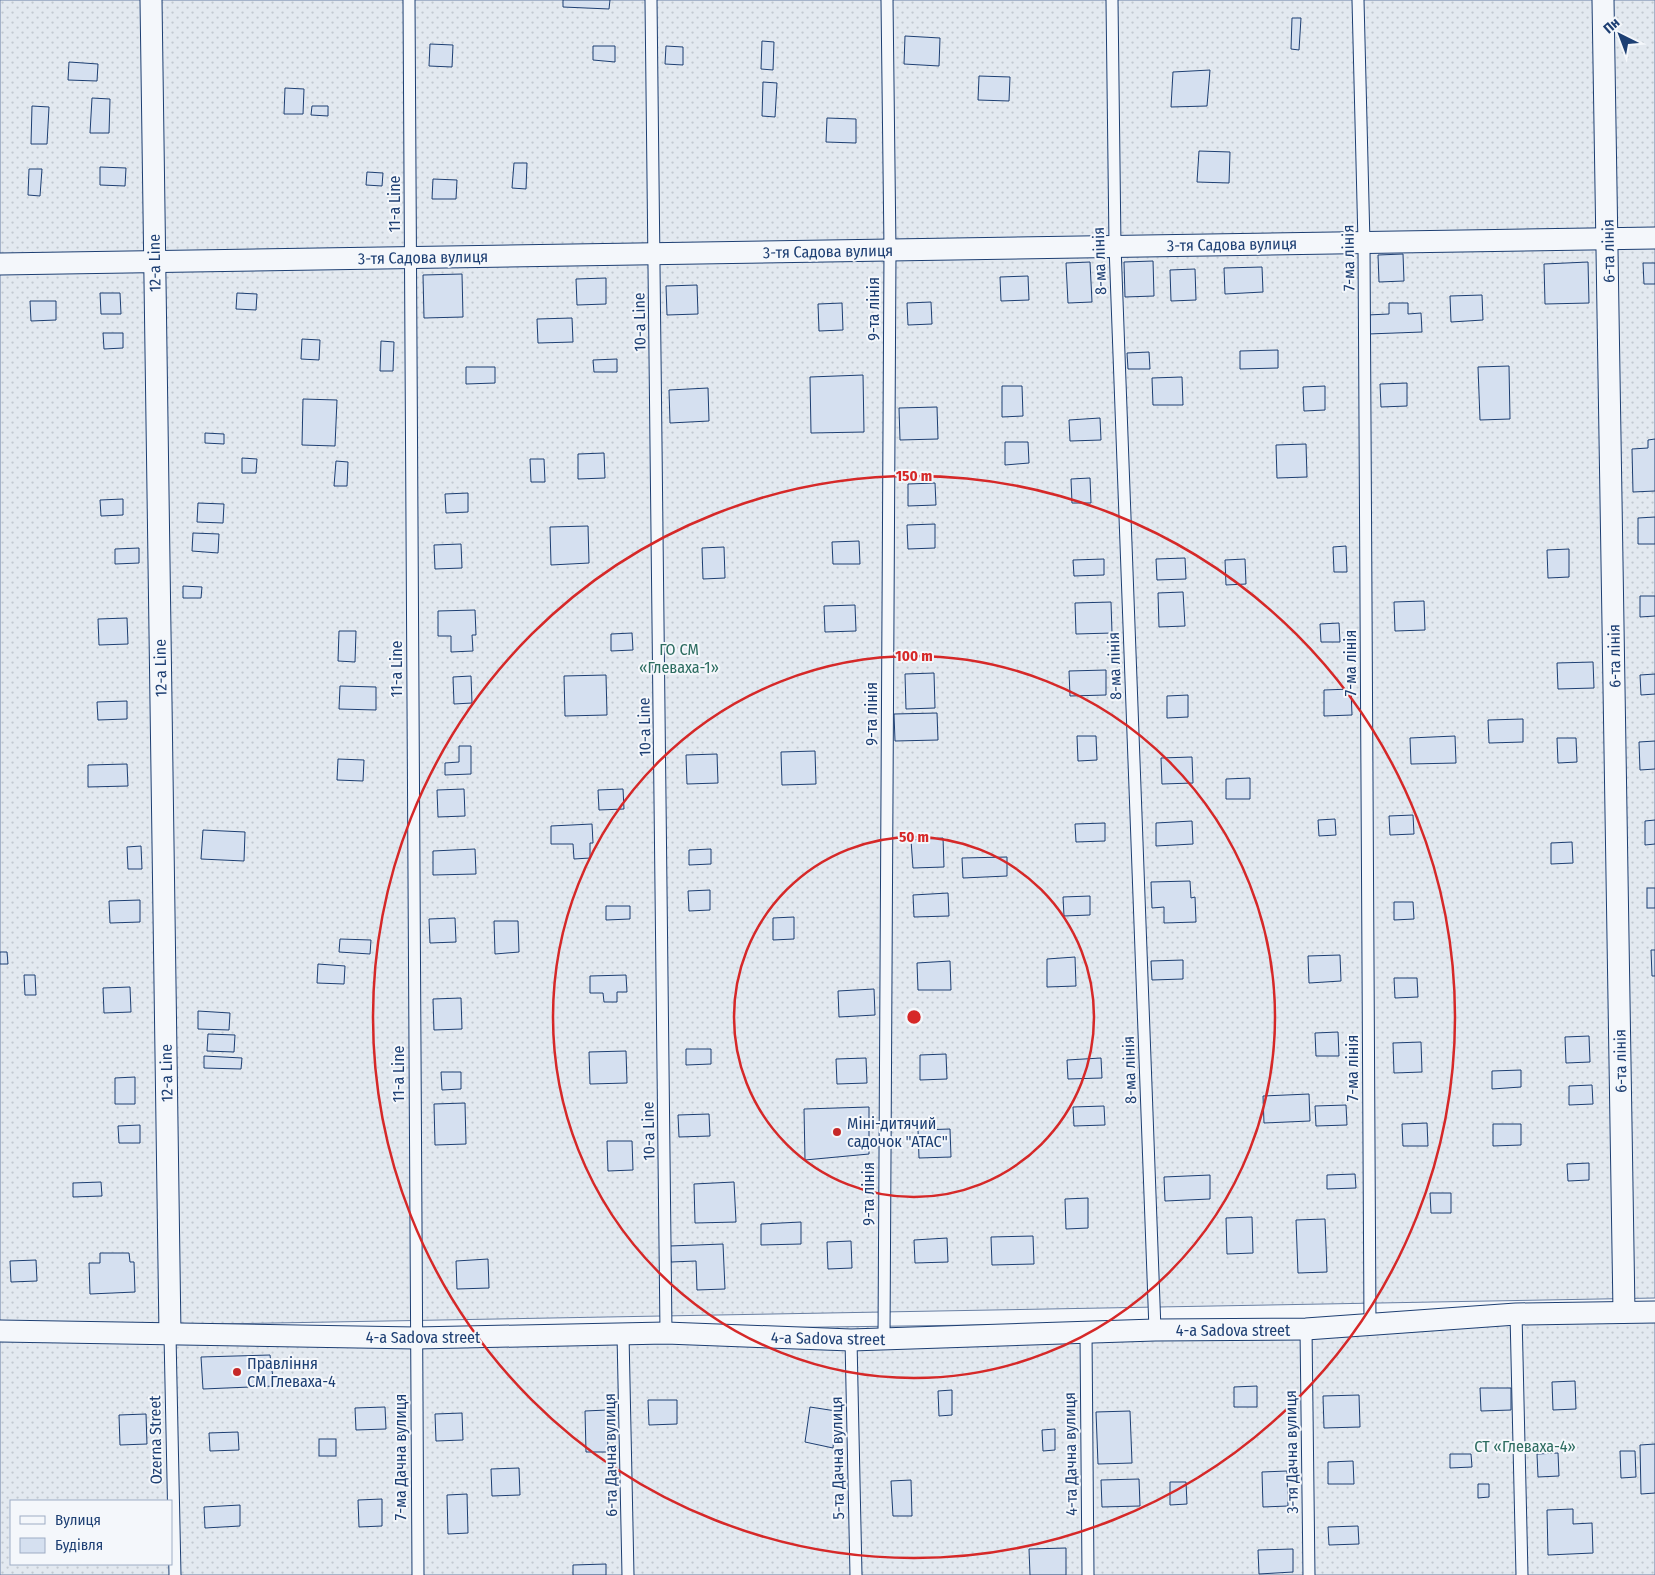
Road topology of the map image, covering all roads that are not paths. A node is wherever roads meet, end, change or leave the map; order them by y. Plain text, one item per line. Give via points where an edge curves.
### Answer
1 (151, 0) edge
2 (409, 0) edge
3 (651, 0) edge
4 (888, 0) edge
5 (1112, 0) edge
6 (1358, 0) edge
7 (1603, 0) edge
8 (1655, 238) edge
9 (1608, 239) junction
10 (1364, 243) junction
11 (1114, 246) junction
12 (890, 250) junction
13 (655, 254) junction
14 (410, 258) junction
15 (154, 262) junction
16 (0, 264) edge
17 (1624, 1312) junction
18 (1655, 1312) edge
19 (1516, 1314) junction
20 (1370, 1325) junction
21 (1306, 1329) junction
22 (1155, 1330) junction
23 (0, 1331) edge
24 (666, 1333) junction
25 (623, 1334) junction
26 (1086, 1334) junction
27 (170, 1335) junction
28 (416, 1338) junction
29 (884, 1339) junction
30 (851, 1340) junction
31 (175, 1575) edge
32 (418, 1575) edge
33 (628, 1575) edge
34 (856, 1575) edge
35 (1088, 1575) edge
36 (1309, 1575) edge
37 (1522, 1575) edge

1 - 15 street, 12-a Line
2 - 14 lane, 11-a Line
3 - 13 lane, 10-a Line
4 - 12 lane, 9-та лінія
5 - 11 lane, 8-ма лінія
6 - 10 lane, 7-ма лінія
7 - 9 street, 6-та лінія
8 - 9 street, 3-тя Садова вулиця
9 - 10 street, 3-тя Садова вулиця
9 - 17 street, 6-та лінія
10 - 11 street, 3-тя Садова вулиця
10 - 20 lane, 7-ма лінія
11 - 12 street, 3-тя Садова вулиця
11 - 22 lane, 8-ма лінія
12 - 13 street, 3-тя Садова вулиця
12 - 29 lane, 9-та лінія
13 - 14 street, 3-тя Садова вулиця
13 - 24 lane, 10-a Line
14 - 15 street, 3-тя Садова вулиця
14 - 28 lane, 11-a Line
15 - 16 street, 3-тя Садова вулиця
15 - 27 street, 12-a Line
17 - 18 street, 4-a Sadova street
17 - 19 street, 4-a Sadova street
19 - 20 street, 4-a Sadova street
19 - 37 lane
20 - 21 street, 4-a Sadova street
21 - 22 street, 4-a Sadova street
21 - 36 lane, 3-тя Дачна вулиця
22 - 26 street, 4-a Sadova street
23 - 27 street, 4-a Sadova street
24 - 25 street, 4-a Sadova street
24 - 30 street, 4-a Sadova street
25 - 28 street, 4-a Sadova street
25 - 33 lane, 6-та Дачна вулиця
26 - 29 street, 4-a Sadova street
26 - 35 lane, 4-та Дачна вулиця
27 - 28 street, 4-a Sadova street
27 - 31 lane, Ozerna Street
28 - 32 lane, 7-ма Дачна вулиця
29 - 30 street, 4-a Sadova street
30 - 34 lane, 5-та Дачна вулиця

